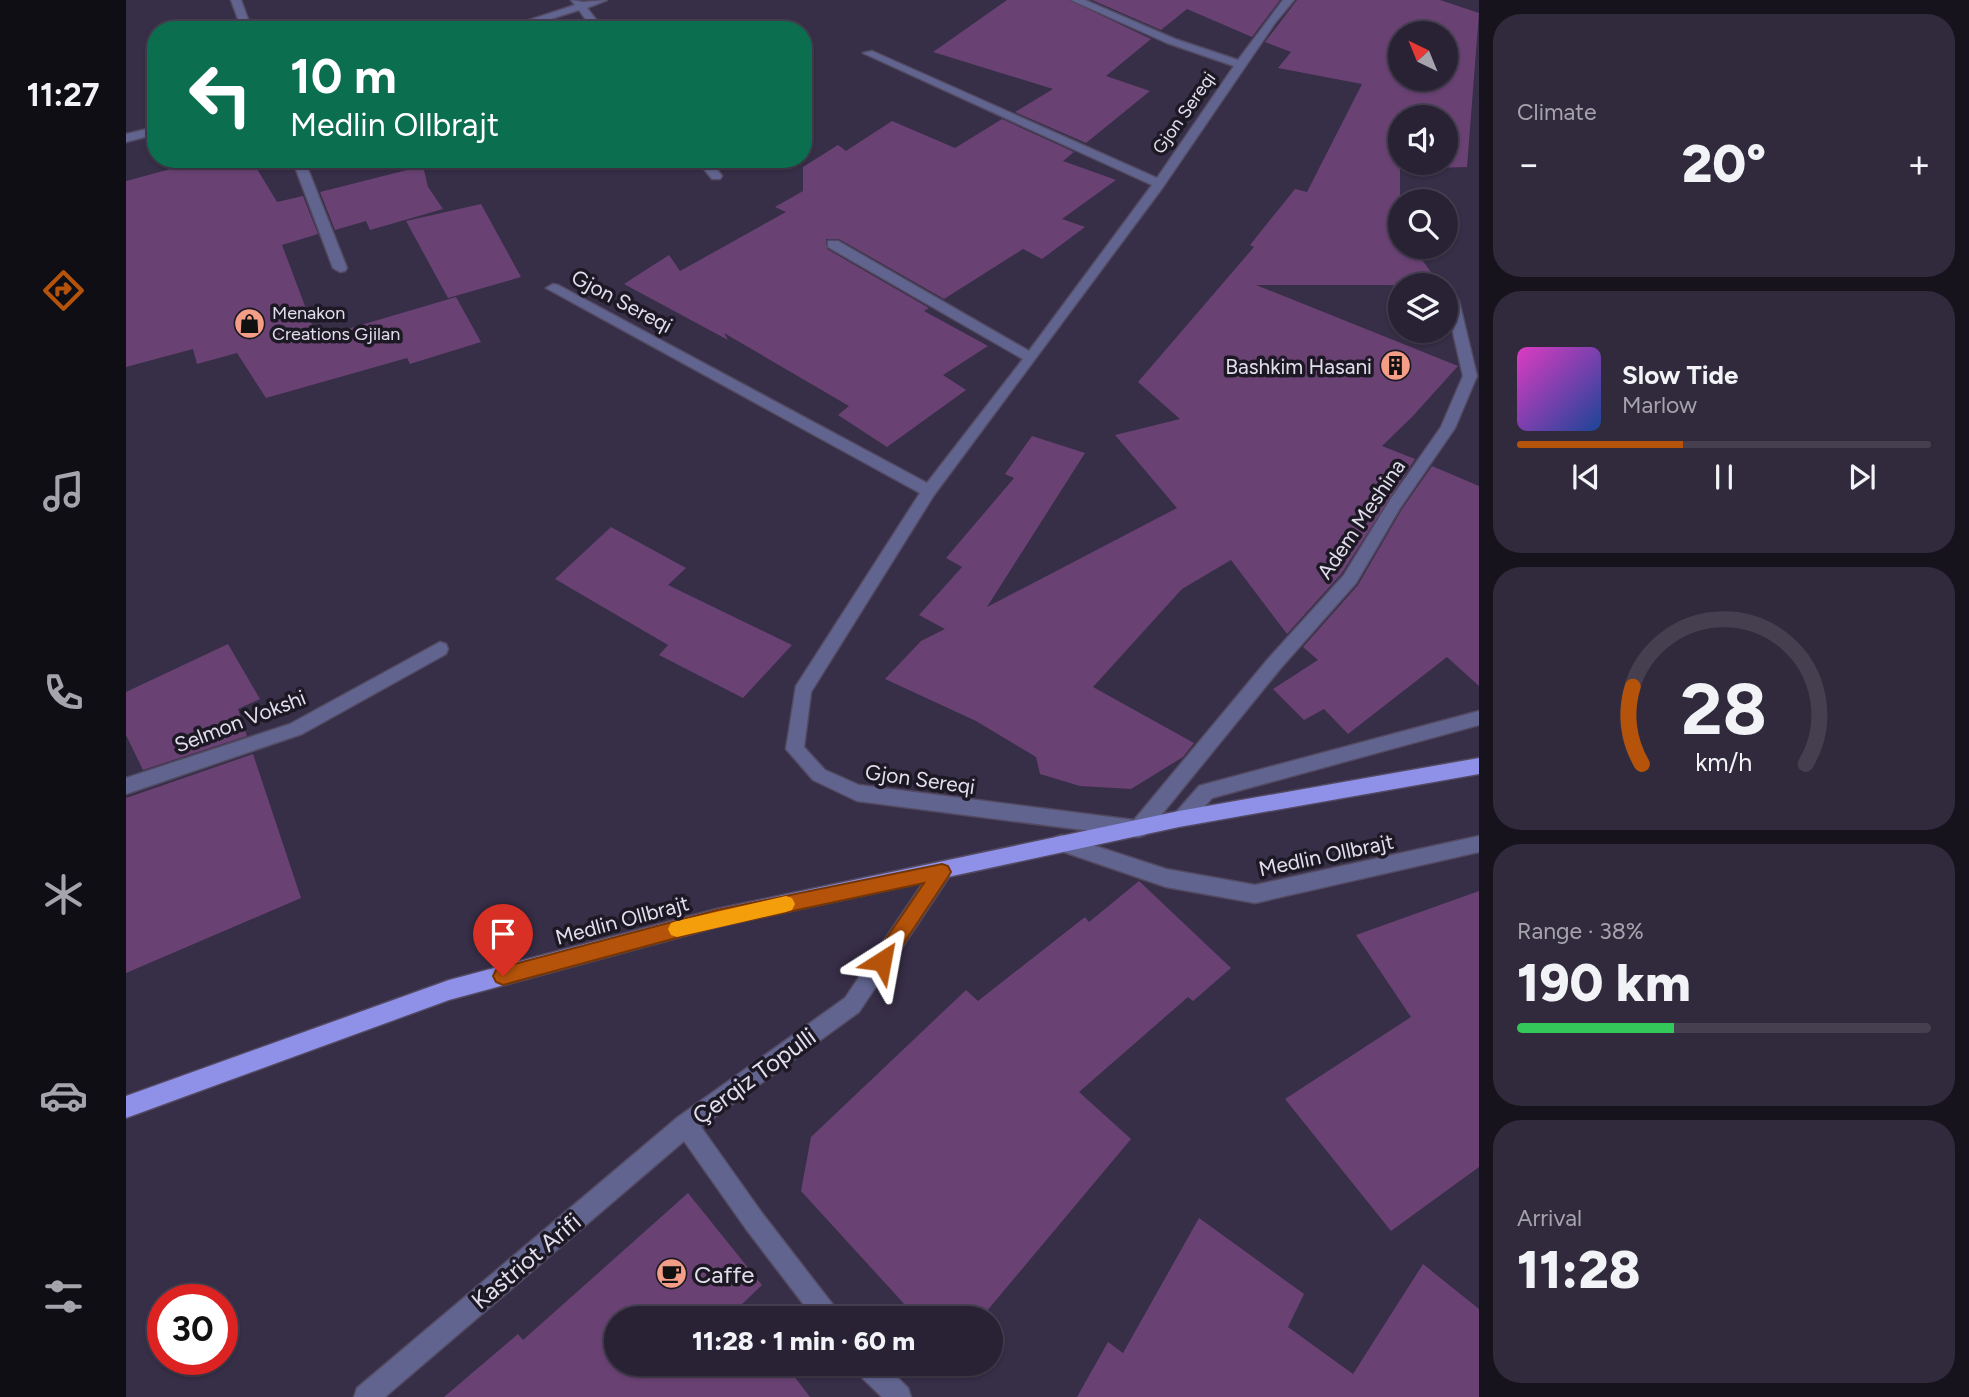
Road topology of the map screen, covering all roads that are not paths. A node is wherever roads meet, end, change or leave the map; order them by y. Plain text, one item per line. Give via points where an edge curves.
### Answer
1 (236, 0) edge
2 (602, 0) edge
3 (1076, 0) edge
4 (1289, 0) edge
5 (578, 3) edge
6 (244, 21) edge
7 (529, 21) edge
8 (592, 21) edge
9 (868, 54) dead end
10 (1241, 65) junction
11 (147, 132) edge
12 (126, 138) edge
13 (301, 168) edge
14 (709, 168) edge
15 (716, 176) dead end
16 (1159, 184) junction
17 (833, 244) dead end
18 (340, 268) dead end
19 (553, 288) dead end
20 (1458, 326) edge
21 (1031, 358) junction
22 (929, 491) junction
23 (440, 649) dead end
24 (1479, 718) edge
25 (1479, 766) edge
26 (126, 786) edge
27 (1178, 819) junction
28 (1138, 829) junction
29 (1062, 843) junction
30 (1479, 844) edge
31 (942, 872) junction
32 (126, 1107) edge
33 (686, 1125) junction
34 (821, 1306) edge
35 (878, 1376) edge
36 (366, 1397) edge
37 (899, 1397) edge

1 - 6 street
2 - 5 street
3 - 10 street, Gjon Sereqi
4 - 10 street, Gjon Sereqi
5 - 7 street
5 - 8 street
9 - 16 street, Gjon Sereqi
10 - 16 street, Gjon Sereqi
11 - 12 street
13 - 18 street
14 - 15 street
16 - 21 street, Gjon Sereqi
17 - 21 street
19 - 22 street, Gjon Sereqi
20 - 28 street, Adem Meshina via 1470,376 1448,428 1350,579
21 - 22 street, Gjon Sereqi
22 - 28 street, Gjon Sereqi via 802,691 795,748 819,775 857,793
23 - 26 street, Selmon Vokshi via 296,729
24 - 27 street, Medlin Ollbrajt via 1206,792
25 - 27 main road, Medlin Ollbrajt
27 - 28 main road, Medlin Ollbrajt
28 - 29 main road, Medlin Ollbrajt
29 - 30 street, Medlin Ollbrajt via 1166,878 1255,894
29 - 31 main road, Medlin Ollbrajt
31 - 32 main road, Medlin Ollbrajt via 717,918 449,990
31 - 33 street, Çerqiz Topulli via 852,1005
33 - 34 street, Çerqiz Topulli
33 - 36 street, Kastriot Arifi
35 - 37 street

